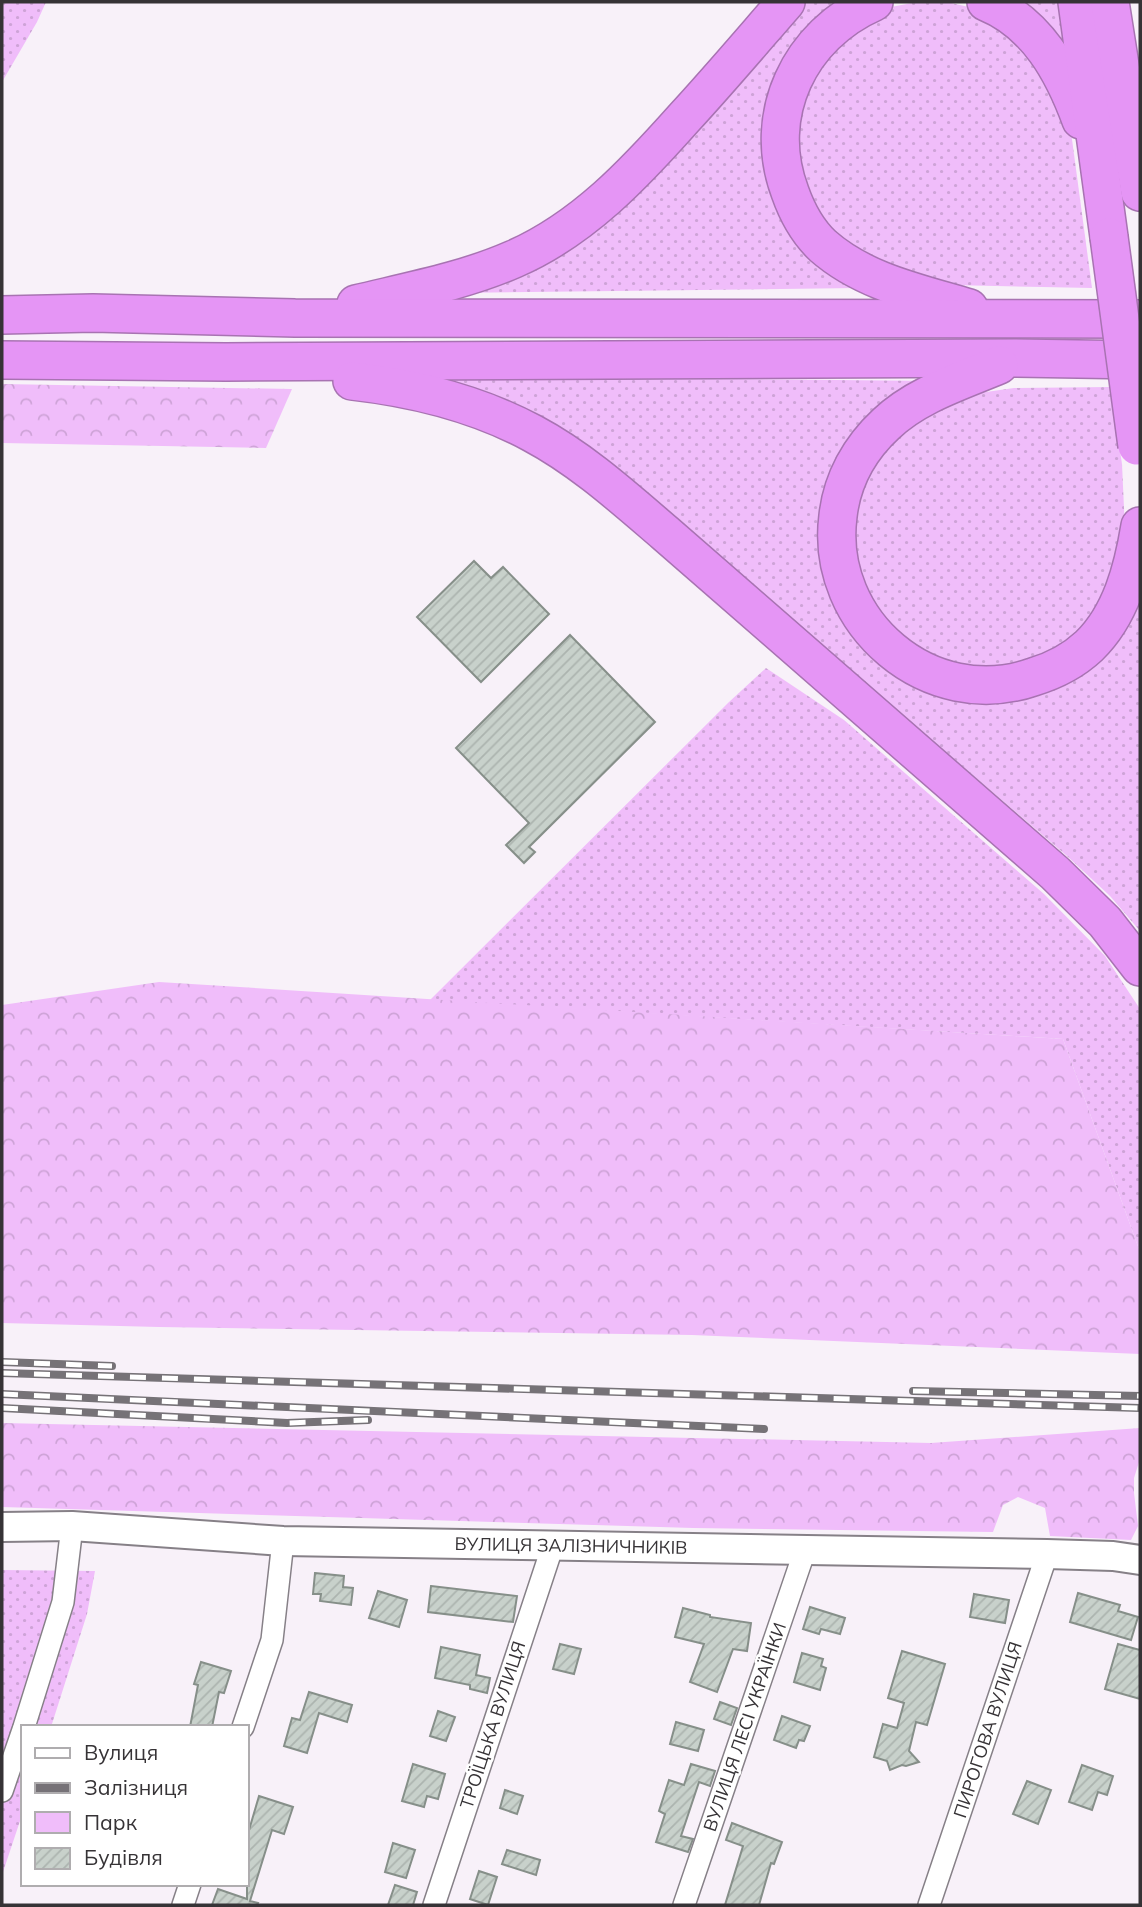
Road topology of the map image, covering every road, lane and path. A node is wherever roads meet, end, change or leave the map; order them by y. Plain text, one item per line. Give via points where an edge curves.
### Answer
1 (786, 2) edge
2 (874, 2) edge
3 (986, 2) edge
4 (1077, 2) edge
5 (1110, 2) edge
6 (1140, 110) edge
7 (1101, 173) junction
8 (1138, 178) edge
9 (2, 315) edge
10 (295, 318) junction
11 (1140, 319) edge
12 (1011, 320) junction
13 (1014, 358) junction
14 (2, 360) edge
15 (1140, 360) edge
16 (226, 362) junction
17 (1139, 453) edge
18 (1140, 526) edge
19 (1140, 967) edge
20 (72, 1526) junction
21 (2, 1527) edge
22 (284, 1541) junction
23 (553, 1545) junction
24 (805, 1550) junction
25 (1046, 1554) junction
26 (1140, 1560) edge
27 (24, 1725) edge
28 (244, 1725) edge
29 (21, 1735) edge
30 (2, 1791) edge
31 (189, 1886) edge
32 (183, 1905) edge
33 (434, 1905) edge
34 (684, 1905) edge
35 (929, 1905) edge

1 - 10 highway via 629,178 559,235 454,281
2 - 12 highway via 818,41 788,91 780,122 780,153 795,207 822,245 863,274
3 - 7 highway via 1020,22 1054,60
4 - 7 highway
5 - 8 highway
6 - 8 highway
7 - 17 highway, bridge
9 - 10 highway
10 - 12 highway
11 - 12 highway
13 - 15 highway
13 - 16 highway
13 - 18 highway via 915,402 867,443 851,469 840,499 838,563 850,597 868,627 891,650 948,681 990,687 1054,670 1088,647 1108,622 1128,582
14 - 16 highway
16 - 19 highway via 424,392 476,408 571,457 665,533 1055,873 1105,922
20 - 21 street, ВУЛИЦЯ ЗАЛІЗНИЧНИКІВ
20 - 22 street, ВУЛИЦЯ ЗАЛІЗНИЧНИКІВ
20 - 27 street via 64,1602
22 - 23 street, ВУЛИЦЯ ЗАЛІЗНИЧНИКІВ
22 - 28 street via 272,1640
23 - 24 street, ВУЛИЦЯ ЗАЛІЗНИЧНИКІВ
23 - 33 street, ТРОЇЦЬКА ВУЛИЦЯ
24 - 25 street, ВУЛИЦЯ ЗАЛІЗНИЧНИКІВ
24 - 34 street, ВУЛИЦЯ ЛЕСІ УКРАЇНКИ
25 - 26 street, ВУЛИЦЯ ЗАЛІЗНИЧНИКІВ
25 - 35 street, ПИРОГОВА ВУЛИЦЯ
29 - 30 street
31 - 32 street

